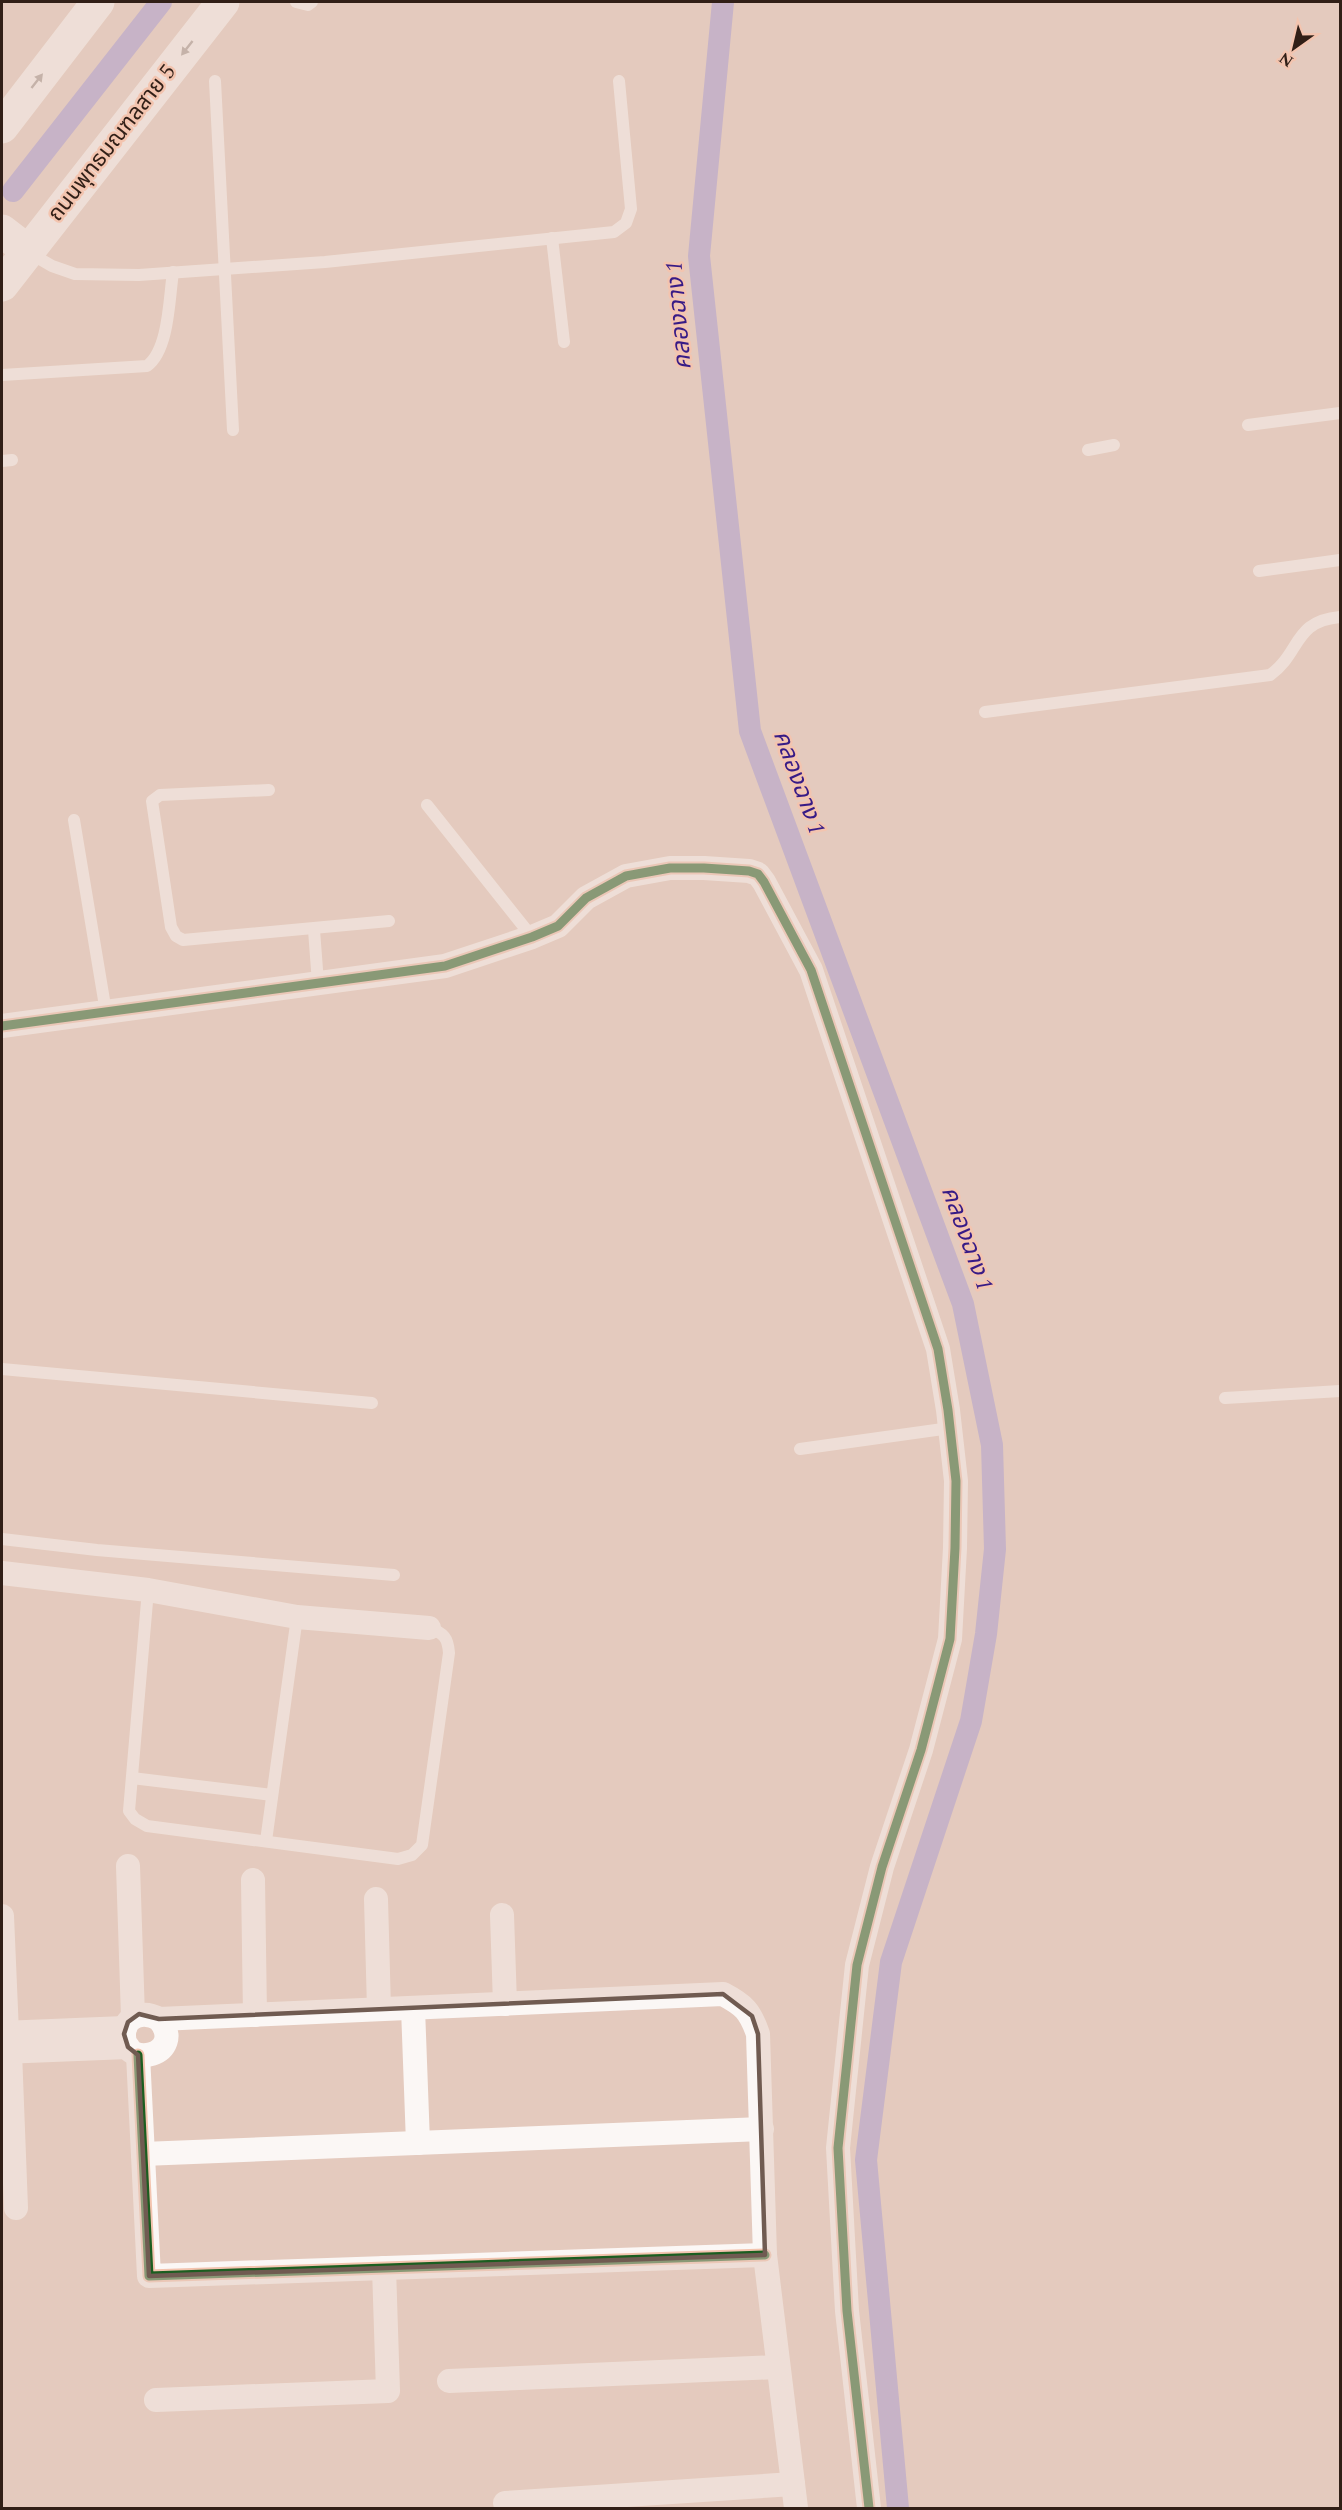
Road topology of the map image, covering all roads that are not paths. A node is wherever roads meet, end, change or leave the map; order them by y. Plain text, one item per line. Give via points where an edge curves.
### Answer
1 (98, 2) edge
2 (223, 2) edge
3 (296, 2) edge
4 (312, 2) edge
5 (215, 81) dead end
6 (619, 81) dead end
7 (2, 127) edge
8 (2, 231) edge
9 (552, 238) junction
10 (28, 251) junction
11 (224, 269) junction
12 (173, 272) junction
13 (2, 285) edge
14 (564, 342) dead end
15 (2, 375) edge
16 (1341, 413) edge
17 (1248, 425) dead end
18 (233, 430) dead end
19 (1114, 445) dead end
20 (1089, 450) dead end
21 (1341, 560) edge
22 (1259, 571) dead end
23 (1341, 617) edge
24 (985, 712) dead end
25 (270, 790) dead end
26 (427, 805) dead end
27 (74, 820) dead end
28 (389, 921) dead end
29 (314, 930) junction
30 (532, 937) junction
31 (318, 983) junction
32 (106, 1012) junction
33 (2, 1026) edge
34 (2, 1369) edge
35 (1341, 1391) edge
36 (1225, 1398) dead end
37 (372, 1403) dead end
38 (951, 1428) junction
39 (800, 1449) dead end
40 (2, 1539) edge
41 (2, 1573) edge
42 (393, 1575) dead end
43 (148, 1590) junction
44 (297, 1617) junction
45 (429, 1628) joint
46 (132, 1778) junction
47 (272, 1795) junction
48 (266, 1841) junction
49 (128, 1866) dead end
50 (253, 1881) dead end
51 (376, 1899) dead end
52 (502, 1915) dead end
53 (2, 1916) edge
54 (505, 2004) junction
55 (413, 2008) junction
56 (379, 2009) junction
57 (255, 2015) junction
58 (159, 2019) junction
59 (131, 2037) junction
60 (5, 2043) edge
61 (762, 2129) junction
62 (418, 2143) junction
63 (143, 2154) junction
64 (16, 2208) dead end
65 (765, 2255) junction
66 (384, 2268) junction
67 (777, 2367) junction
68 (449, 2381) dead end
69 (156, 2400) dead end
70 (793, 2484) junction
71 (505, 2503) dead end
72 (796, 2508) edge
73 (869, 2508) edge

7 -> 1 main road
2 -> 10 main road, ถนนพุทธมณฑลสาย 5
3 - 4 lane
5 - 11 lane
6 - 9 lane via 631,209 626,223 614,232
8 - 10 main road
9 - 11 lane
9 - 14 lane
10 - 12 lane via 75,274
10 - 13 main road, ถนนพุทธมณฑลสาย 5
11 - 12 lane
11 - 18 lane
12 - 15 lane via 162,347 156,360 147,366
16 - 17 lane
19 - 20 lane
21 - 22 lane
23 - 24 lane via 1313,623 1298,639 1283,666 1270,675
25 - 29 lane via 160,795 152,801 171,927 183,940
26 - 30 lane
27 - 32 lane
28 - 29 lane
29 - 31 lane
30 - 31 street via 445,966
30 - 38 street via 558,926 586,898 626,876 670,867 758,874 811,970 938,1349
31 - 32 street
32 - 33 street
34 - 37 lane
35 - 36 lane
38 - 39 lane
38 - 73 street via 956,1492 950,1639 859,1956 838,2148 846,2311
40 - 42 lane
41 - 43 street
43 - 44 street
43 - 46 lane
44 - 45 street
44 - 47 lane
45 - 48 lane via 441,1631 448,1640 449,1653 422,1845 412,1855 398,1858
46 - 47 lane
46 - 48 lane via 129,1811 147,1826
47 - 48 lane
49 - 59 street
50 - 57 street
51 - 56 street
52 - 54 street
53 - 60 street
54 - 55 street
54 - 61 street via 723,1994 752,2016 758,2034
55 - 56 street
55 - 62 street
56 - 57 street
57 - 58 street
58 - 59 street via 146,2013
58 - 59 street via 166,2032 164,2046 152,2055
59 - 60 street
59 - 63 street
60 - 64 street
61 - 62 street
61 - 65 street
62 - 63 street
63 - 66 street via 148,2276
65 - 66 street
65 - 67 street
66 - 69 street via 388,2391
67 - 68 street
67 - 70 street
70 - 71 street
70 - 72 street

